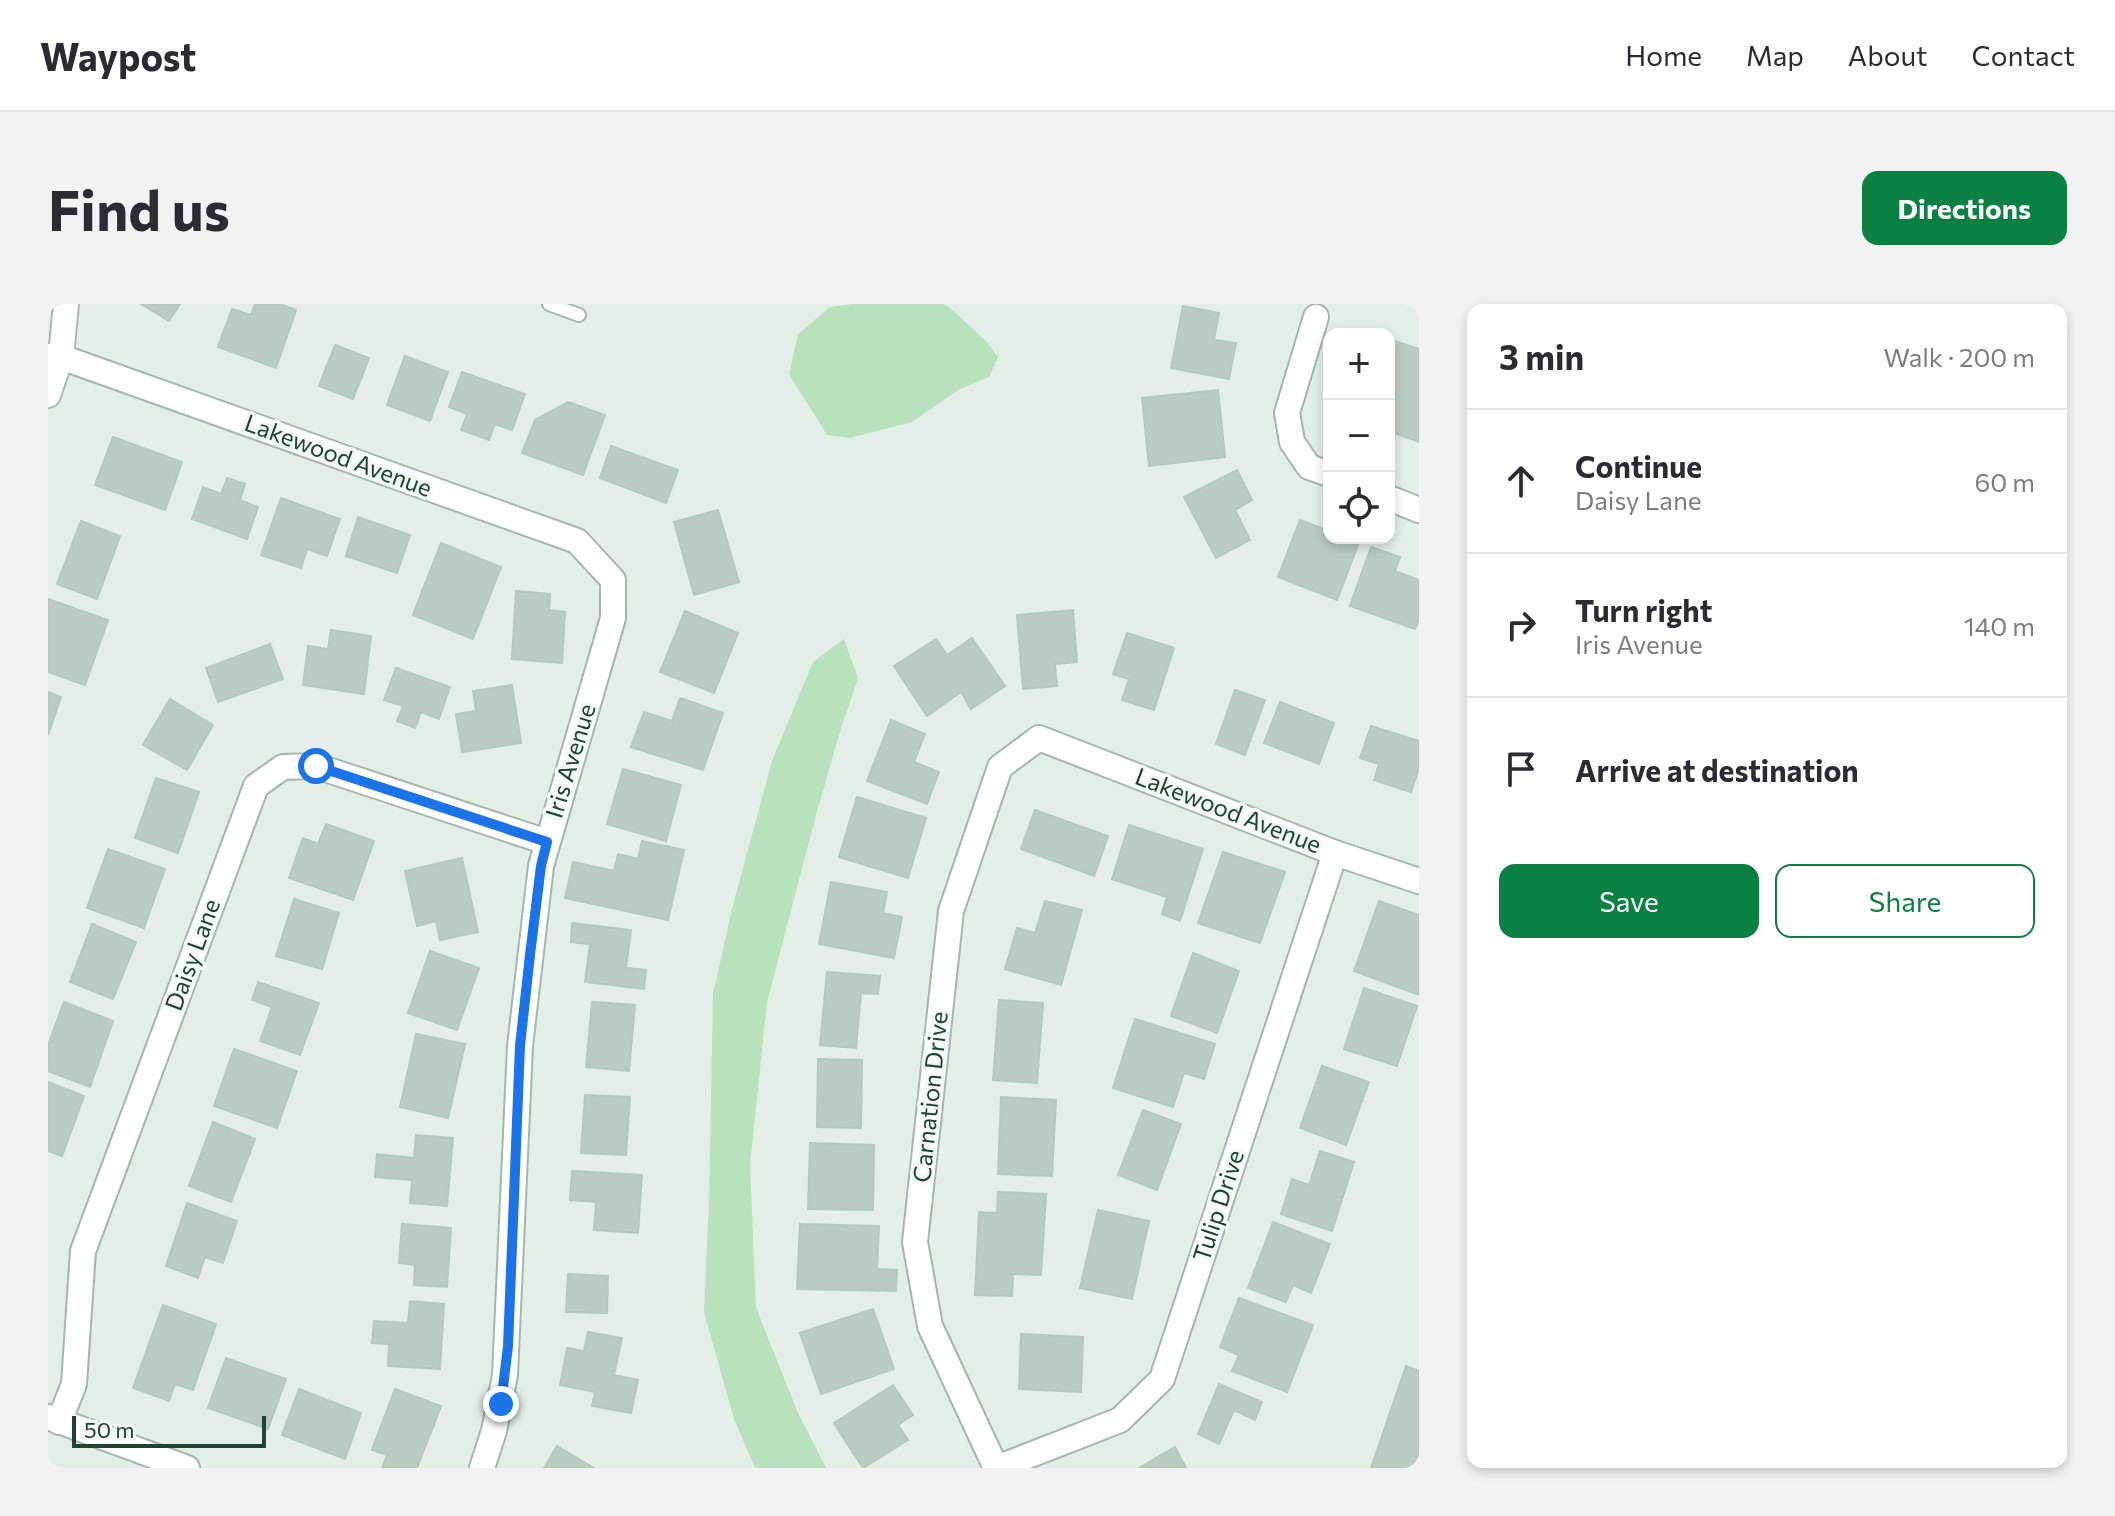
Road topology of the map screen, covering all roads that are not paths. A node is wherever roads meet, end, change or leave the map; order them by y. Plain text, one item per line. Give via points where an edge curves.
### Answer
1 (66, 304) edge
2 (549, 304) edge
3 (579, 315) dead end
4 (1316, 317) dead end
5 (54, 357) edge
6 (48, 395) edge
7 (1323, 472) edge
8 (1395, 500) edge
9 (1419, 510) edge
10 (613, 580) joint
11 (1039, 738) joint
12 (547, 842) junction
13 (1335, 853) junction
14 (1419, 881) edge
15 (54, 1420) edge
16 (187, 1468) edge
17 (482, 1468) edge
18 (997, 1468) edge

1 - 5 street
2 - 3 lane
4 - 7 street via 1287,413 1292,442 1309,467
5 - 6 street
5 - 10 street, Lakewood Avenue via 577,541
8 - 9 street
10 - 12 street, Iris Avenue via 613,618
11 - 13 street, Lakewood Avenue
11 - 18 street, Carnation Drive via 1000,767 951,911 915,1242 930,1326
12 - 15 street, Daisy Lane via 316,766 283,767 256,786 83,1251 74,1384
12 - 17 street, Iris Avenue via 520,1046 505,1375
13 - 14 street, Lakewood Avenue
13 - 18 street, Tulip Drive via 1162,1379 1120,1420
15 - 16 street

